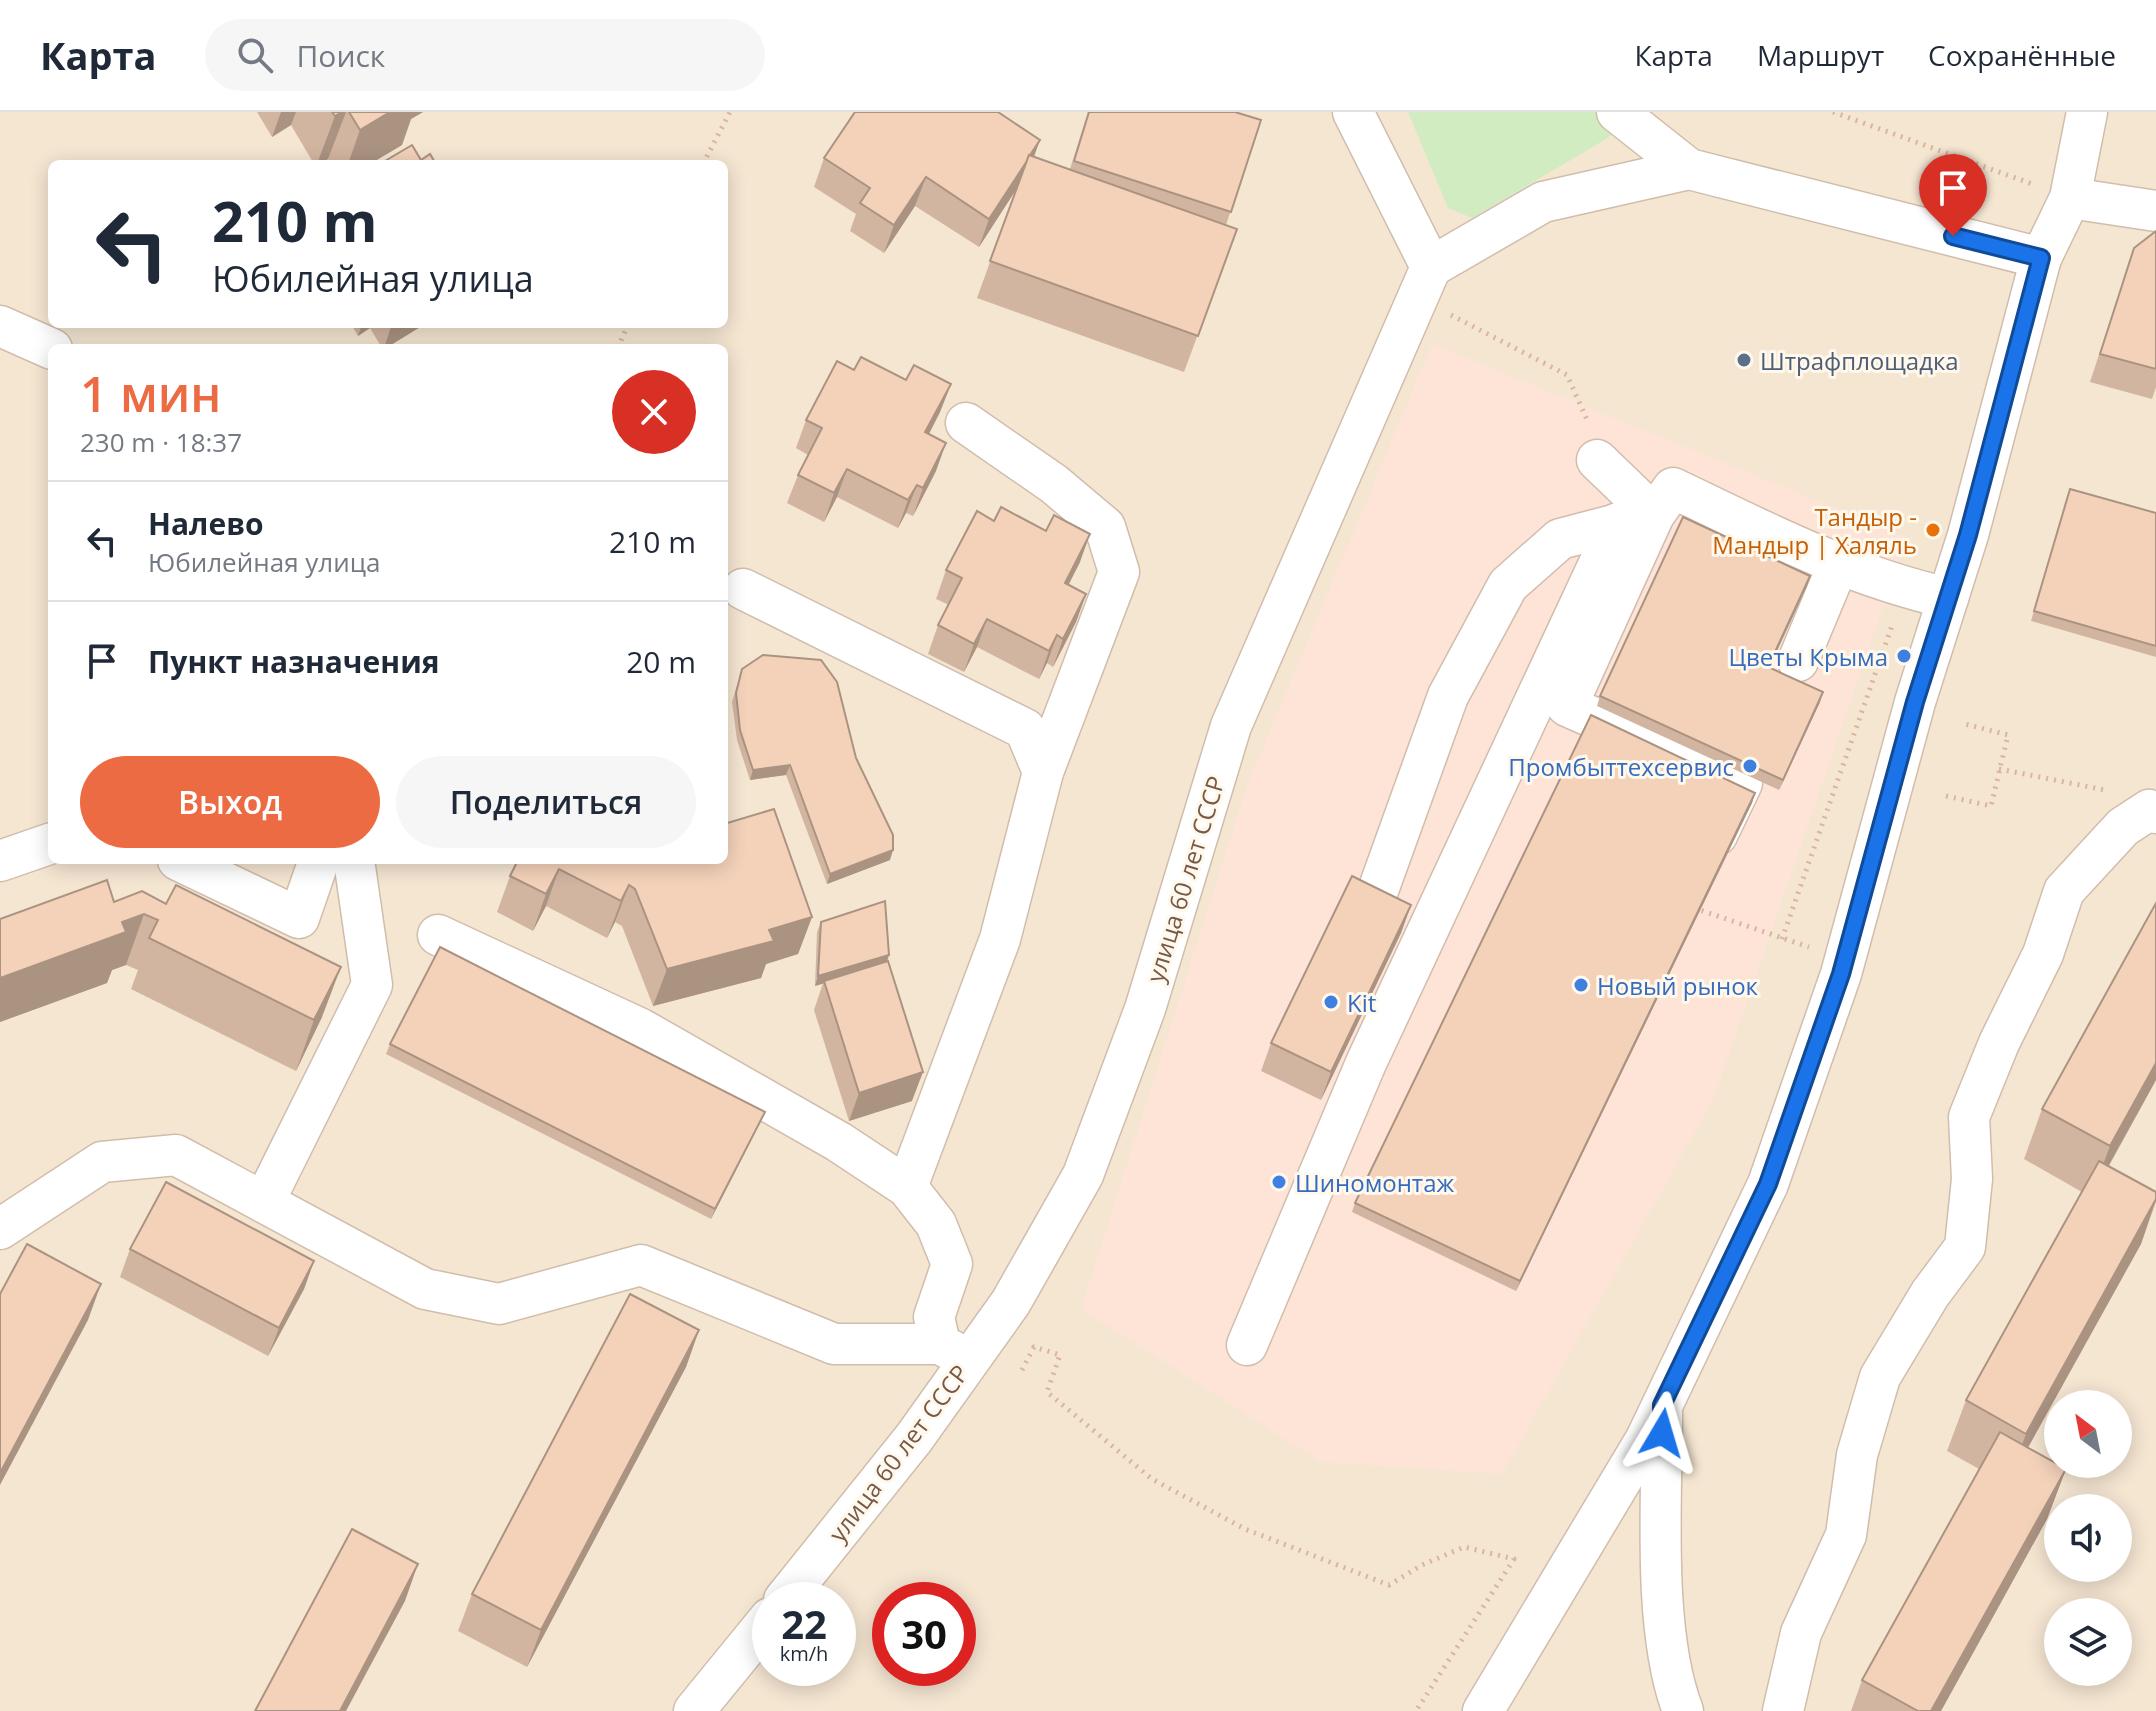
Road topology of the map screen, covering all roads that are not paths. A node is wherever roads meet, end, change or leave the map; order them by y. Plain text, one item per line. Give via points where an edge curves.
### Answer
1 (1353, 112) edge
2 (1617, 112) edge
3 (2087, 112) edge
4 (1689, 169) junction
5 (2070, 198) junction
6 (2156, 211) edge
7 (2041, 258) junction
8 (1425, 282) junction
9 (0, 326) edge
10 (48, 347) edge
11 (966, 423) dead end
12 (1597, 460) road end
13 (1636, 519) junction
14 (1838, 565) junction
15 (743, 589) dead end
16 (1948, 598) junction
17 (1798, 661) dead end
18 (1043, 772) junction
19 (2153, 812) edge
20 (48, 844) edge
21 (0, 861) edge
22 (186, 864) edge
23 (318, 864) edge
24 (355, 864) edge
25 (1376, 896) edge
26 (1684, 904) edge
27 (438, 935) dead end
28 (907, 1187) junction
29 (264, 1202) junction
30 (0, 1229) edge
31 (1247, 1345) dead end
32 (955, 1352) junction
33 (1662, 1405) junction
34 (798, 1582) edge
35 (752, 1640) edge
36 (694, 1711) edge
37 (1483, 1711) edge
38 (1683, 1711) edge
39 (1783, 1711) edge

1 - 8 street
2 - 4 street
3 - 5 street
4 - 7 street
4 - 8 street via 1543,202
5 - 6 street
5 - 7 street
7 - 16 street
8 - 32 street, улица 60 лет СССР via 1231,726 1145,1009 1083,1175 1011,1302
9 - 10 street
11 - 18 street via 1105,527 1119,572
12 - 13 street
13 - 14 street via 1673,488
13 - 25 street via 1560,539 1508,585 1448,696
13 - 26 street via 1567,706 1603,739 1742,783
13 - 31 street via 1366,1063
14 - 16 street
14 - 17 street
15 - 18 street via 1025,729
16 - 33 street via 1845,958 1768,1184
18 - 28 street via 1000,939
19 - 39 street via 2123,827 2064,891 2043,954 1999,1043 1969,1117 1972,1179 1965,1247 1880,1377 1857,1455 1846,1535 1801,1633
20 - 21 street
22 - 23 street via 299,918
24 - 29 street via 372,985
27 - 28 street via 641,1029
28 - 32 street via 936,1224 952,1264 934,1317
29 - 30 street via 176,1155 102,1162
29 - 32 street via 425,1289 499,1304 641,1265 834,1344
32 - 34 street, улица 60 лет СССР via 914,1438
33 - 37 street
33 - 38 street via 1661,1577 1674,1688
35 - 36 street

